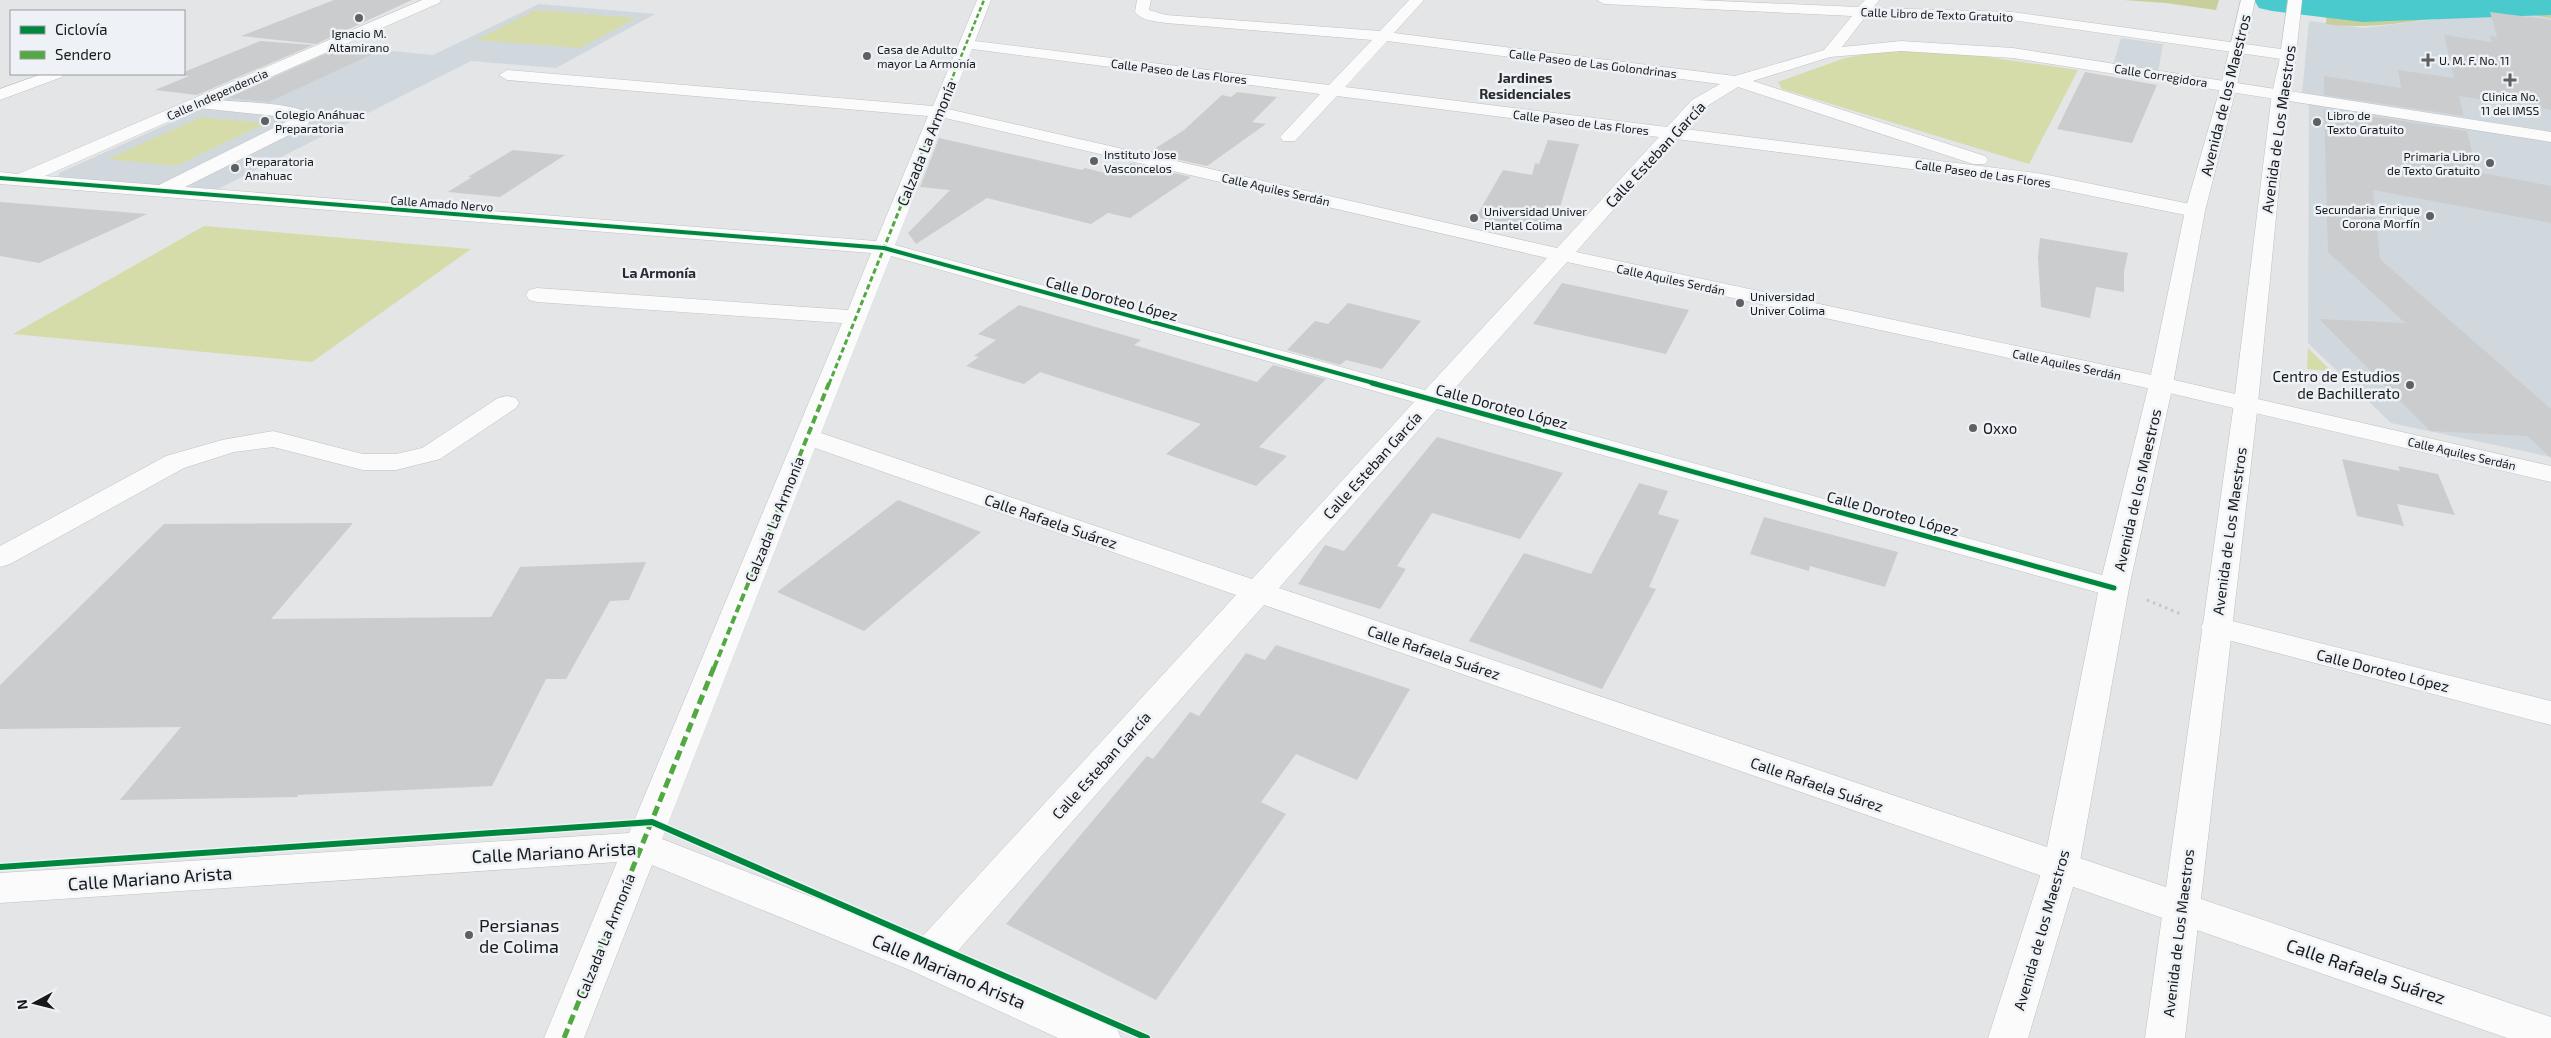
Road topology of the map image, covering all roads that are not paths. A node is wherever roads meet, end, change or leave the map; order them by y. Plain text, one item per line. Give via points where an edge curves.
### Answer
1 (434, 0) edge
2 (984, 0) edge
3 (1144, 0) edge
4 (1417, 0) edge
5 (1604, 0) edge
6 (1868, 6) edge
7 (2246, 8) edge
8 (2294, 12) edge
9 (1383, 36) junction
10 (966, 44) junction
11 (2238, 48) junction
12 (1829, 53) junction
13 (2288, 55) junction
14 (53, 75) edge
15 (507, 75) dead end
16 (1736, 82) junction
17 (2229, 85) junction
18 (1332, 91) junction
19 (2280, 93) junction
20 (0, 95) edge
21 (197, 103) junction
22 (939, 112) junction
23 (1672, 133) junction
24 (1289, 137) dead end
25 (2551, 137) edge
26 (0, 178) edge
27 (20, 180) junction
28 (2043, 180) junction
29 (0, 189) edge
30 (162, 192) junction
31 (2195, 211) junction
32 (884, 248) junction
33 (1562, 255) junction
34 (537, 294) dead end
35 (856, 317) junction
36 (2161, 384) junction
37 (1432, 399) junction
38 (507, 403) dead end
39 (2246, 403) junction
40 (807, 438) junction
41 (2551, 474) edge
42 (0, 558) edge
43 (2114, 588) junction
44 (1257, 592) junction
45 (2216, 627) junction
46 (2551, 713) edge
47 (642, 846) junction
48 (2062, 867) junction
49 (0, 888) edge
50 (2181, 908) junction
51 (926, 959) junction
52 (2551, 1035) edge
53 (564, 1038) edge
54 (1101, 1038) edge
55 (2008, 1038) edge
56 (2165, 1038) edge

1 - 21 street, Calle Independencia
2 - 10 street, Calzada La Armonía
3 - 9 street, Calle Paseo de Las Golondrinas via 1142,12 1166,19
4 - 9 street
5 - 6 street, Calle Libro de Texto Gratuito
6 - 11 street, Calle Libro de Texto Gratuito via 2012,16
6 - 12 street
7 - 11 street, Avenida de los Maestros
8 - 13 street, Avenida de Los Maestros
9 - 16 street, Calle Paseo de Las Golondrinas
9 - 18 street
10 - 18 street, Calle Paseo de Las Flores
10 - 22 street, Calzada La Armonía
11 - 13 street, Calle Libro de Texto Gratuito
11 - 17 street, Avenida de los Maestros
12 - 16 street, Calle Esteban García
12 - 17 street, Calle Corregidora via 1901,46 1970,49
13 - 19 street, Avenida de Los Maestros
14 - 20 street
15 - 22 street, Calle Aquiles Serdán
16 - 23 street, Calle Esteban García via 1698,104
16 - 28 street, Calle Paseo de Las Golondrinas
17 - 19 street, Calle Corregidora
17 - 31 street, Avenida de los Maestros
18 - 23 street, Calle Paseo de Las Flores
18 - 24 street
19 - 25 street, Calle Corregidora
19 - 39 street, Avenida de Los Maestros
21 - 27 street, Calle Independencia
21 - 30 street via 303,116 301,122
22 - 32 street, Calzada La Armonía
22 - 33 street, Calle Aquiles Serdán
23 - 28 street, Calle Paseo de Las Flores
23 - 33 street, Calle Esteban García
26 - 27 street, Calle Amado Nervo
27 - 29 street, Calle Independencia
27 - 30 street, Calle Amado Nervo
28 - 31 street, Calle Paseo de Las Flores
30 - 32 street, Calle Amado Nervo
31 - 36 street, Avenida de los Maestros
32 - 35 street, Calzada La Armonía
32 - 37 street, Calle Doroteo López
33 - 36 street, Calle Aquiles Serdán
33 - 37 street, Calle Esteban García
34 - 35 street
35 - 40 street, Calzada La Armonía
36 - 39 street, Calle Aquiles Serdán
36 - 43 street, Avenida de los Maestros
37 - 43 street, Calle Doroteo López
37 - 44 street, Calle Esteban García
38 - 42 street via 430,454 396,462 363,462 274,439 231,445 175,462
39 - 41 street, Calle Aquiles Serdán
39 - 45 street, Avenida de Los Maestros
40 - 44 street, Calle Rafaela Suárez
40 - 47 street, Calzada La Armonía
43 - 48 street, Avenida de los Maestros
44 - 48 street, Calle Rafaela Suárez
44 - 51 street, Calle Esteban García
45 - 46 street, Calle Doroteo López
45 - 50 street, Avenida de Los Maestros
47 - 49 street, Calle Mariano Arista
47 - 51 street, Calle Mariano Arista
47 - 53 street, Calzada La Armonía
48 - 50 street, Calle Rafaela Suárez
48 - 55 street, Avenida de los Maestros
50 - 52 street, Calle Rafaela Suárez
50 - 56 street, Avenida de Los Maestros
51 - 54 street, Calle Mariano Arista

